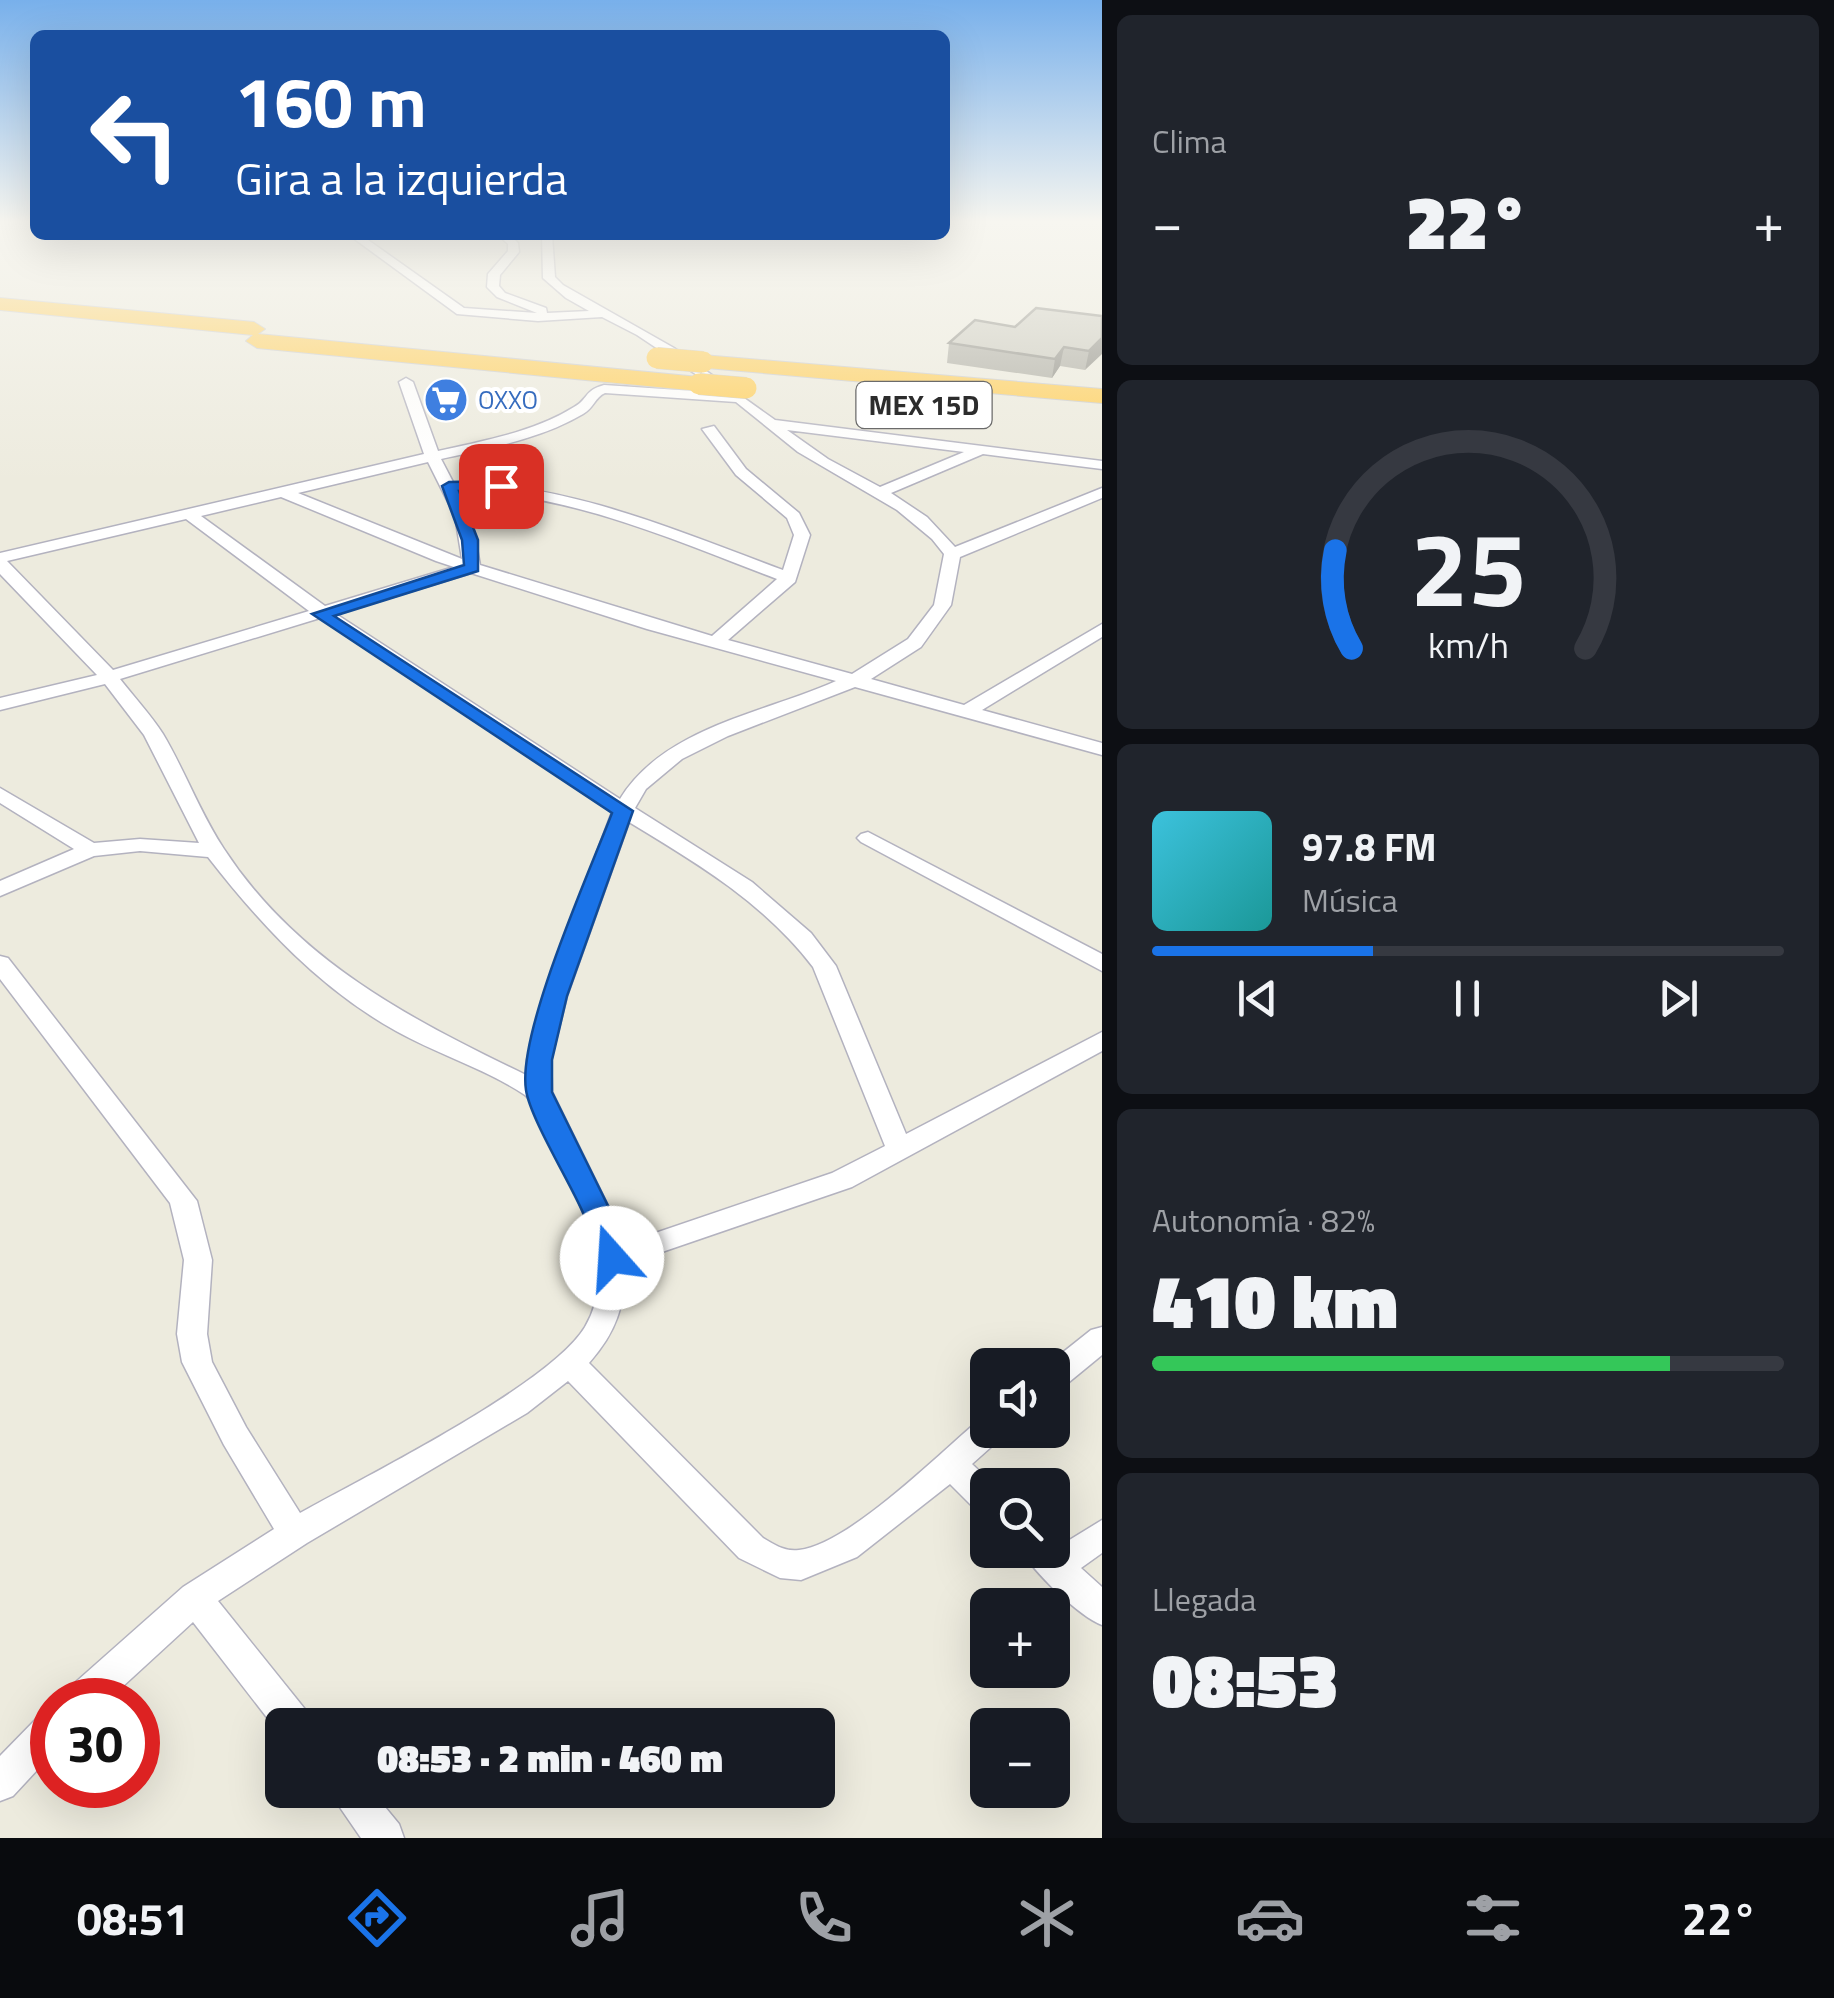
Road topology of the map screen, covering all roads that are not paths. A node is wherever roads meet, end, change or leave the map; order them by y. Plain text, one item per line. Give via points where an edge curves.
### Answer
1 (48, 310) edge
2 (465, 310) edge
3 (540, 310) edge
4 (595, 310) joint
5 (560, 316) junction
6 (0, 320) edge
7 (256, 335) junction
8 (701, 373) junction
9 (406, 382) dead end
10 (742, 393) junction
11 (1102, 396) edge
12 (950, 408) dead end
13 (771, 424) junction
14 (709, 428) dead end
15 (984, 449) junction
16 (432, 456) junction
17 (1102, 465) edge
18 (449, 486) junction
19 (280, 491) junction
20 (881, 492) junction
21 (1102, 492) edge
22 (188, 512) junction
23 (952, 554) junction
24 (0, 561) edge
25 (472, 568) junction
26 (789, 578) junction
27 (320, 614) junction
28 (1102, 628) edge
29 (715, 642) junction
30 (109, 677) junction
31 (853, 680) junction
32 (0, 704) edge
33 (964, 713) junction
34 (1102, 731) edge
35 (1077, 742) junction
36 (1102, 749) edge
37 (0, 794) edge
38 (623, 811) junction
39 (868, 838) dead end
40 (90, 850) junction
41 (214, 852) junction
42 (0, 890) edge
43 (0, 962) edge
44 (1102, 964) edge
45 (1102, 1040) edge
46 (539, 1092) junction
47 (900, 1152) junction
48 (612, 1258) junction
49 (1102, 1338) edge
50 (570, 1363) junction
51 (1070, 1364) edge
52 (970, 1446) edge
53 (949, 1463) junction
54 (970, 1483) edge
55 (295, 1532) junction
56 (1102, 1534) edge
57 (1070, 1548) edge
58 (1058, 1568) edge
59 (194, 1598) junction
60 (1102, 1610) edge
61 (106, 1678) edge
62 (282, 1708) edge
63 (30, 1751) edge
64 (0, 1783) edge
65 (361, 1808) edge
66 (385, 1838) edge

1 - 7 highway, MEX 15D
2 - 5 street
3 - 5 street
4 - 5 street
4 - 10 street
6 - 7 highway, MEX 15D
7 - 8 highway, MEX 15D
7 - 8 highway, MEX 15D, bridge via 657,358
8 - 10 highway, MEX 15D, bridge
8 - 11 highway, MEX 15D
9 - 16 street
10 - 12 highway, MEX 15D
10 - 13 street
10 - 16 street via 604,389 580,410 529,433
13 - 15 street
13 - 20 street
14 - 26 street via 732,462 801,525 802,547
15 - 17 street
15 - 20 street
16 - 18 street
16 - 19 street
18 - 25 street via 470,540
18 - 26 street via 524,490
19 - 22 street
19 - 25 street
20 - 23 street via 940,536
21 - 23 street
22 - 24 street
22 - 27 street
23 - 31 street via 942,610 923,636
24 - 30 street
25 - 27 street
25 - 29 street
26 - 29 street
27 - 30 street
27 - 38 street
28 - 33 street
29 - 31 street
30 - 32 street
30 - 41 street via 152,734
31 - 33 street
31 - 38 street via 694,746 639,785
33 - 35 street
34 - 35 street
35 - 36 street
37 - 40 street
38 - 46 street via 555,996 539,1060
38 - 47 street via 714,868 809,944
39 - 44 street
40 - 41 street via 140,845
40 - 42 street
41 - 46 street via 320,966 380,1011
43 - 55 street via 182,1201 198,1260 192,1334 197,1362
45 - 47 street
46 - 48 street via 600,1218
47 - 48 street via 842,1180
48 - 50 street via 610,1298 598,1332
49 - 51 street
50 - 53 street via 751,1548 778,1564 824,1558
50 - 55 street via 516,1404
52 - 53 street
53 - 54 street
55 - 59 street
56 - 57 street
58 - 60 street
59 - 61 street
59 - 62 street
63 - 64 street
65 - 66 street

